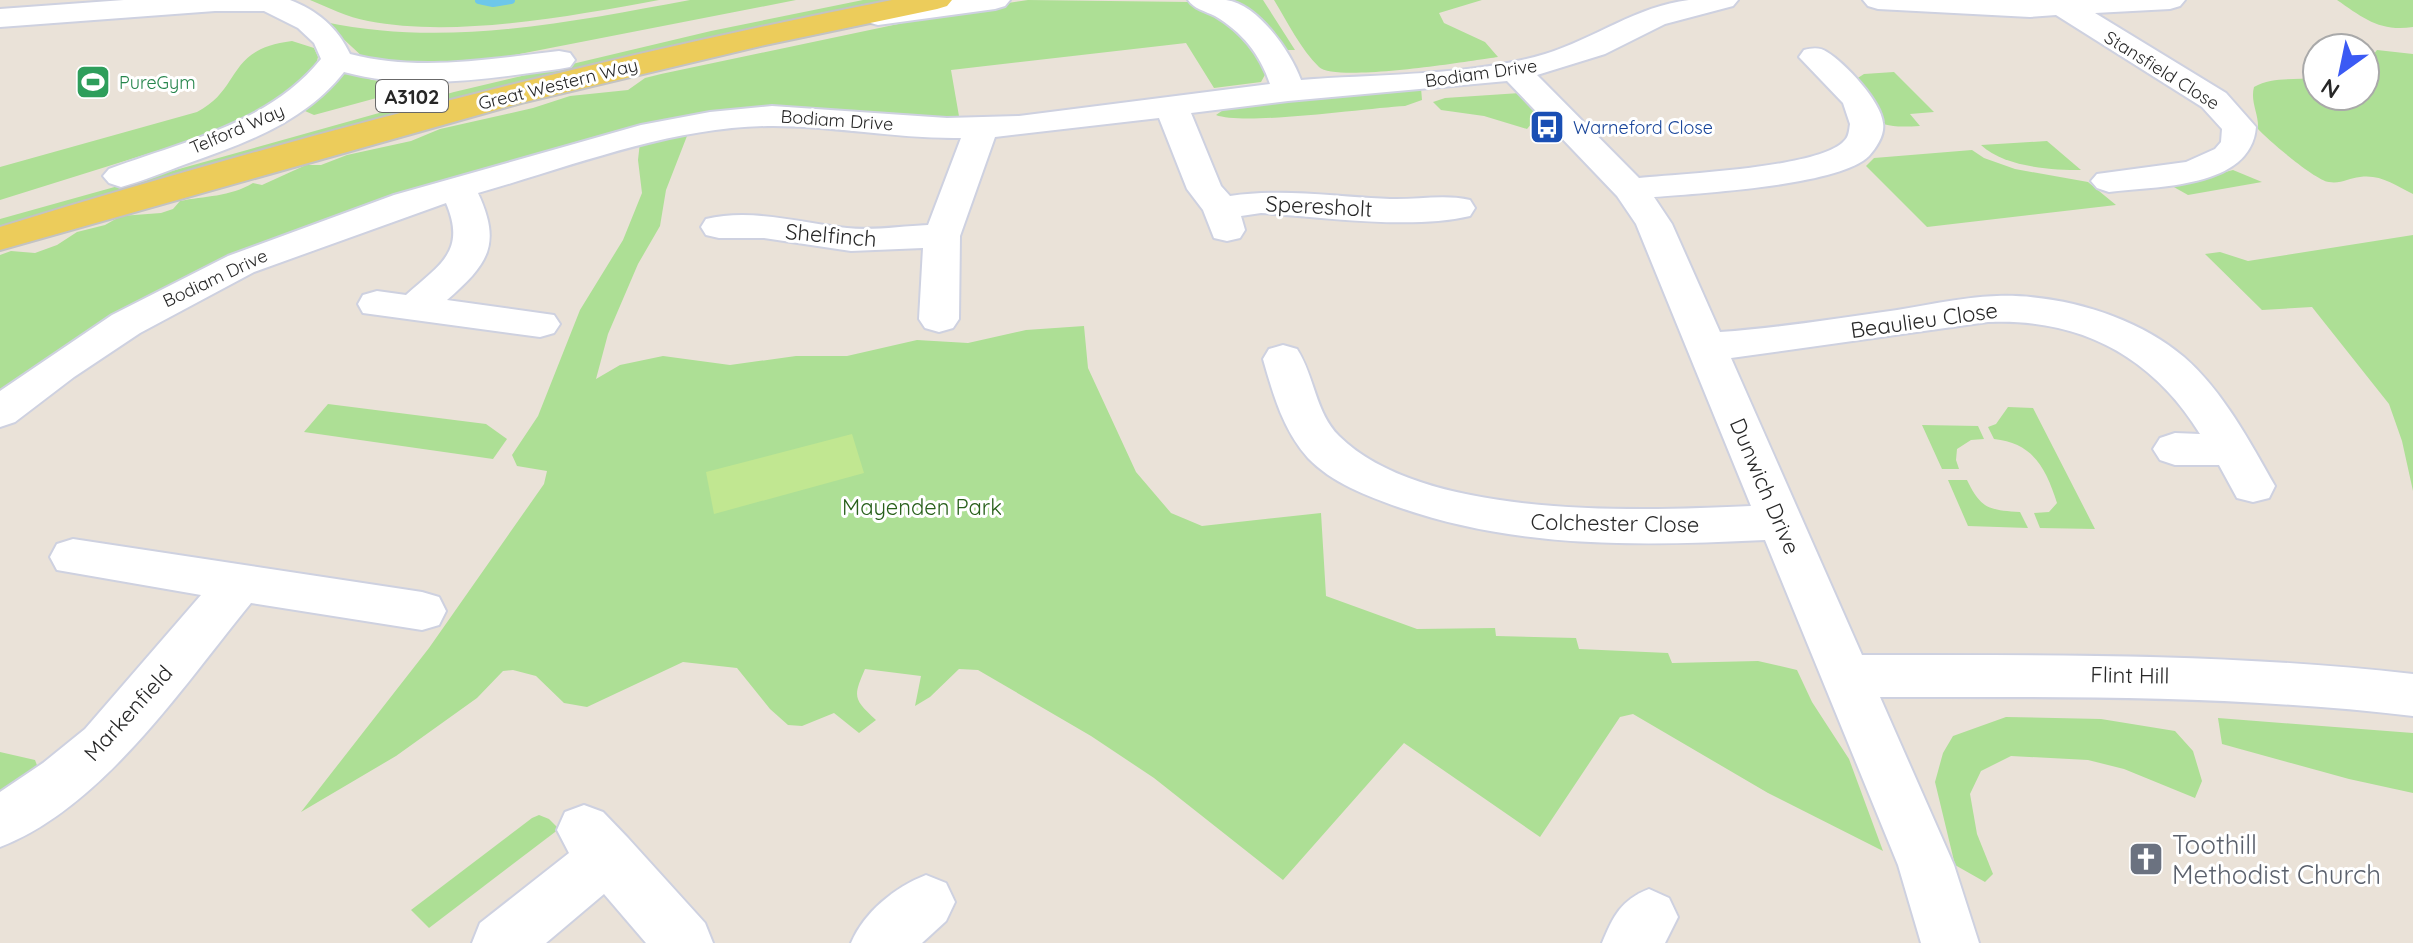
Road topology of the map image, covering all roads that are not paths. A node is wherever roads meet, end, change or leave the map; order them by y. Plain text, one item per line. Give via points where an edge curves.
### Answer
1 (937, 0) edge
2 (995, 0) edge
3 (1203, 0) edge
4 (1723, 0) edge
5 (1878, 0) edge
6 (2170, 0) edge
7 (2065, 8) junction
8 (825, 12) edge
9 (0, 18) edge
10 (337, 60) junction
11 (559, 60) junction
12 (1514, 70) junction
13 (1873, 70) dead end
14 (1288, 91) junction
15 (1172, 108) junction
16 (982, 127) junction
17 (121, 176) junction
18 (2109, 181) dead end
19 (458, 188) junction
20 (1630, 189) junction
21 (1457, 208) dead end
22 (0, 211) edge
23 (719, 227) dead end
24 (942, 236) junction
25 (0, 239) edge
26 (939, 319) dead end
27 (540, 324) dead end
28 (1706, 347) junction
29 (1283, 359) dead end
30 (0, 412) edge
31 (2175, 449) dead end
32 (2230, 450) junction
33 (2253, 486) dead end
34 (1780, 522) junction
35 (73, 557) dead end
36 (239, 584) junction
37 (422, 611) dead end
38 (1847, 676) junction
39 (2413, 695) edge
40 (0, 822) edge
41 (926, 902) dead end
42 (501, 943) edge
43 (684, 943) edge
44 (880, 943) edge
45 (1950, 943) edge

1 - 8 main road, Great Western Way / A3102
2 - 8 street
3 - 14 street via 1253,26 1276,59
4 - 12 street, Bodiam Drive via 1665,14 1575,55
5 - 7 street
6 - 7 street
7 - 18 street, Stansfield Close via 2214,100 2239,127 2235,149 2218,164 2162,185
8 - 11 main road, Great Western Way / A3102
8 - 25 main road, Great Western Way / A3102 via 402,124
9 - 10 street via 226,1 265,3 322,32
10 - 11 street via 417,75
10 - 17 street, Telford Way via 310,94 275,116
11 - 17 main road, Great Western Way / A3102
12 - 14 street, Bodiam Drive
12 - 20 street, Dunwich Drive
13 - 20 street via 1823,66 1859,104 1867,124 1862,142 1846,156 1796,170
14 - 15 street, Bodiam Drive
15 - 16 street, Bodiam Drive
15 - 21 street, Speresholt via 1205,189 1224,219 1261,202 1414,198
16 - 19 street, Bodiam Drive via 809,116 710,122 641,135
16 - 24 street
17 - 22 main road, Great Western Way / A3102
19 - 27 street via 471,221 472,248 462,262 396,306
19 - 30 street, Bodiam Drive via 343,224 201,282 96,343
20 - 28 street, Dunwich Drive via 1654,224
23 - 24 street, Shelfinch via 764,227 851,240
24 - 26 street
28 - 32 street, Beaulieu Close via 1998,309 2043,313 2096,326 2153,354 2187,385
28 - 34 street, Dunwich Drive
29 - 34 street, Colchester Close via 1303,418 1323,447 1352,469 1418,498 1490,517 1573,526
31 - 32 street
32 - 33 street, Beaulieu Close
34 - 38 street, Dunwich Drive
35 - 36 street
36 - 37 street
36 - 40 street, Markenfield via 103,745
38 - 39 street, Flint Hill via 2210,676
38 - 45 street, Dunwich Drive via 1926,865
41 - 44 street
42 - 43 street via 596,843

